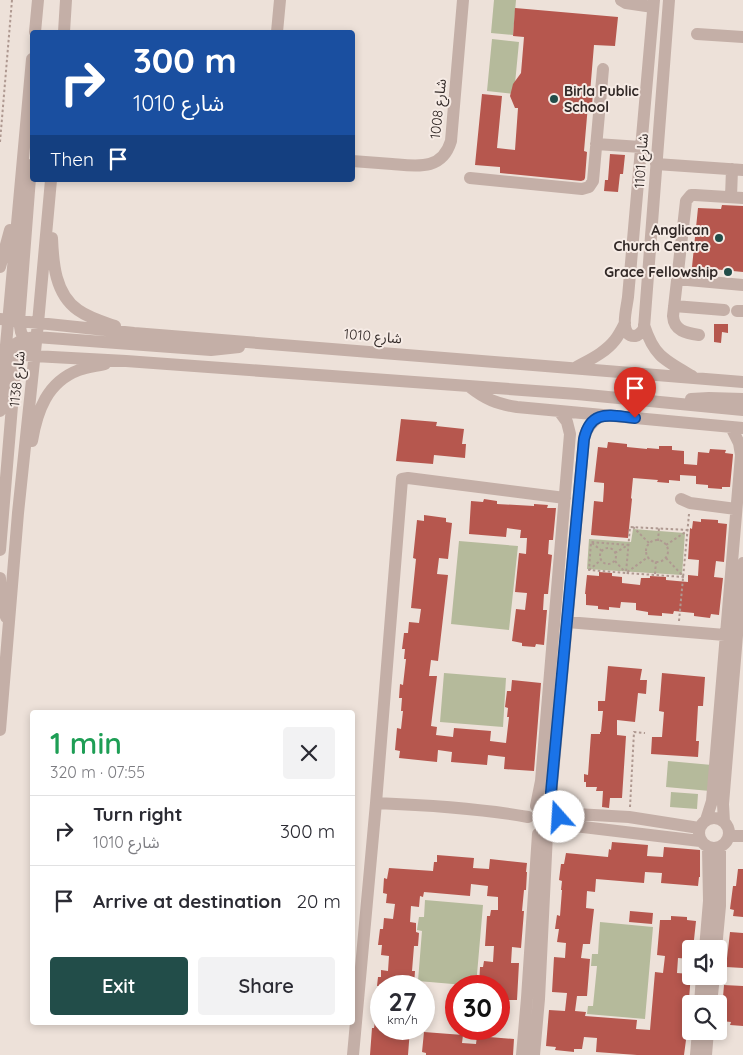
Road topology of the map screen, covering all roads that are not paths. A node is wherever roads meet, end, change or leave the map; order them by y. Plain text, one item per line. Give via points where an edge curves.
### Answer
1 (38, 0) edge
2 (280, 0) edge
3 (463, 0) edge
4 (621, 0) edge
5 (670, 0) edge
6 (67, 3) edge
7 (654, 3) edge
8 (35, 30) edge
9 (64, 30) edge
10 (277, 30) edge
11 (697, 34) dead end
12 (743, 37) edge
13 (603, 69) dead end
14 (30, 85) edge
15 (596, 144) junction
16 (642, 147) junction
17 (355, 161) edge
18 (30, 163) edge
19 (656, 164) junction
20 (737, 170) edge
21 (470, 178) dead end
22 (52, 182) edge
23 (52, 182) edge
24 (737, 198) edge
25 (19, 199) junction
26 (0, 267) edge
27 (677, 278) junction
28 (743, 285) edge
29 (674, 306) junction
30 (724, 310) dead end
31 (38, 323) junction
32 (625, 323) junction
33 (644, 325) junction
34 (134, 333) junction
35 (699, 335) dead end
36 (13, 336) edge
37 (271, 343) junction
38 (34, 356) junction
39 (126, 361) junction
40 (575, 368) junction
41 (694, 377) junction
42 (743, 382) edge
43 (470, 387) junction
44 (743, 399) edge
45 (674, 404) junction
46 (743, 410) edge
47 (0, 411) edge
48 (559, 411) junction
49 (602, 415) junction
50 (737, 428) edge
51 (570, 441) junction
52 (583, 444) junction
53 (742, 454) edge
54 (565, 498) junction
55 (686, 501) road end
56 (736, 509) junction
57 (18, 513) junction
58 (0, 550) edge
59 (743, 563) edge
60 (0, 578) edge
61 (567, 622) junction
62 (8, 629) junction
63 (725, 635) junction
64 (0, 730) edge
65 (376, 803) junction
66 (536, 806) junction
67 (556, 814) junction
68 (528, 817) junction
69 (724, 822) junction
70 (543, 834) junction
71 (729, 836) junction
72 (743, 836) edge
73 (707, 837) junction
74 (706, 940) edge
75 (717, 940) edge
76 (697, 1040) edge
77 (707, 1040) edge
78 (353, 1055) edge
79 (522, 1055) edge
80 (534, 1055) edge
81 (696, 1055) edge
82 (706, 1055) edge

1 - 8 street
2 - 10 street
3 - 17 street, شارع 1008 via 451,141 446,153 423,166
4 - 7 street via 626,4
5 - 19 street, شارع 1101
6 - 9 street
7 - 16 street, شارع 1101
11 - 12 street
13 - 15 street
14 - 25 street, شارع 1138
15 - 16 street
15 - 21 street via 593,181 585,188
16 - 32 street, شارع 1101
18 - 36 street
19 - 20 street
19 - 33 street, شارع 1101
20 - 24 street
22 - 31 street
23 - 34 street via 52,253 62,290 78,310
24 - 27 street via 688,197
25 - 26 street
25 - 36 street, شارع 1138
27 - 28 street
27 - 29 street
29 - 30 street
29 - 35 street via 676,325 683,332
31 - 34 street, شارع 1010
31 - 36 street
32 - 33 street via 626,332 635,336 641,334
32 - 40 street, شارع 1101 via 609,347
33 - 41 street, شارع 1101 via 656,351 667,362
34 - 37 street, شارع 1010
36 - 37 street via 211,350
36 - 38 street
36 - 38 street, شارع 1138
36 - 47 street, شارع 1138
36 - 58 street
37 - 40 street, شارع 1010
38 - 39 street
38 - 57 street, شارع 1138
39 - 43 street
39 - 57 street via 80,370 64,377 49,392 33,436
40 - 41 street, شارع 1010
41 - 42 street, شارع 1010
43 - 45 street
43 - 48 street via 504,405
44 - 45 street via 697,398
45 - 46 street
48 - 49 street
48 - 51 street via 567,422
49 - 50 street
49 - 52 street via 588,427
50 - 53 street
51 - 52 street via 578,438
51 - 54 street
52 - 61 street
53 - 56 street
54 - 65 street via 402,479
54 - 66 street via 542,781
55 - 56 street
56 - 63 street
57 - 62 street, شارع 1138
59 - 69 street
60 - 62 street
61 - 63 street
61 - 67 street via 552,785
62 - 64 street, شارع 1138
63 - 73 street
65 - 68 street via 504,812
65 - 78 street
66 - 67 street via 541,804
66 - 68 street
67 - 70 street via 554,831
67 - 73 street
67 - 73 street via 629,817
68 - 70 street via 535,832
69 - 71 street
69 - 73 street via 714,818
70 - 79 street
70 - 80 street via 539,999
71 - 72 street
71 - 73 street via 726,843
73 - 74 street via 709,901
73 - 75 street via 720,906
76 - 81 street
77 - 82 street

